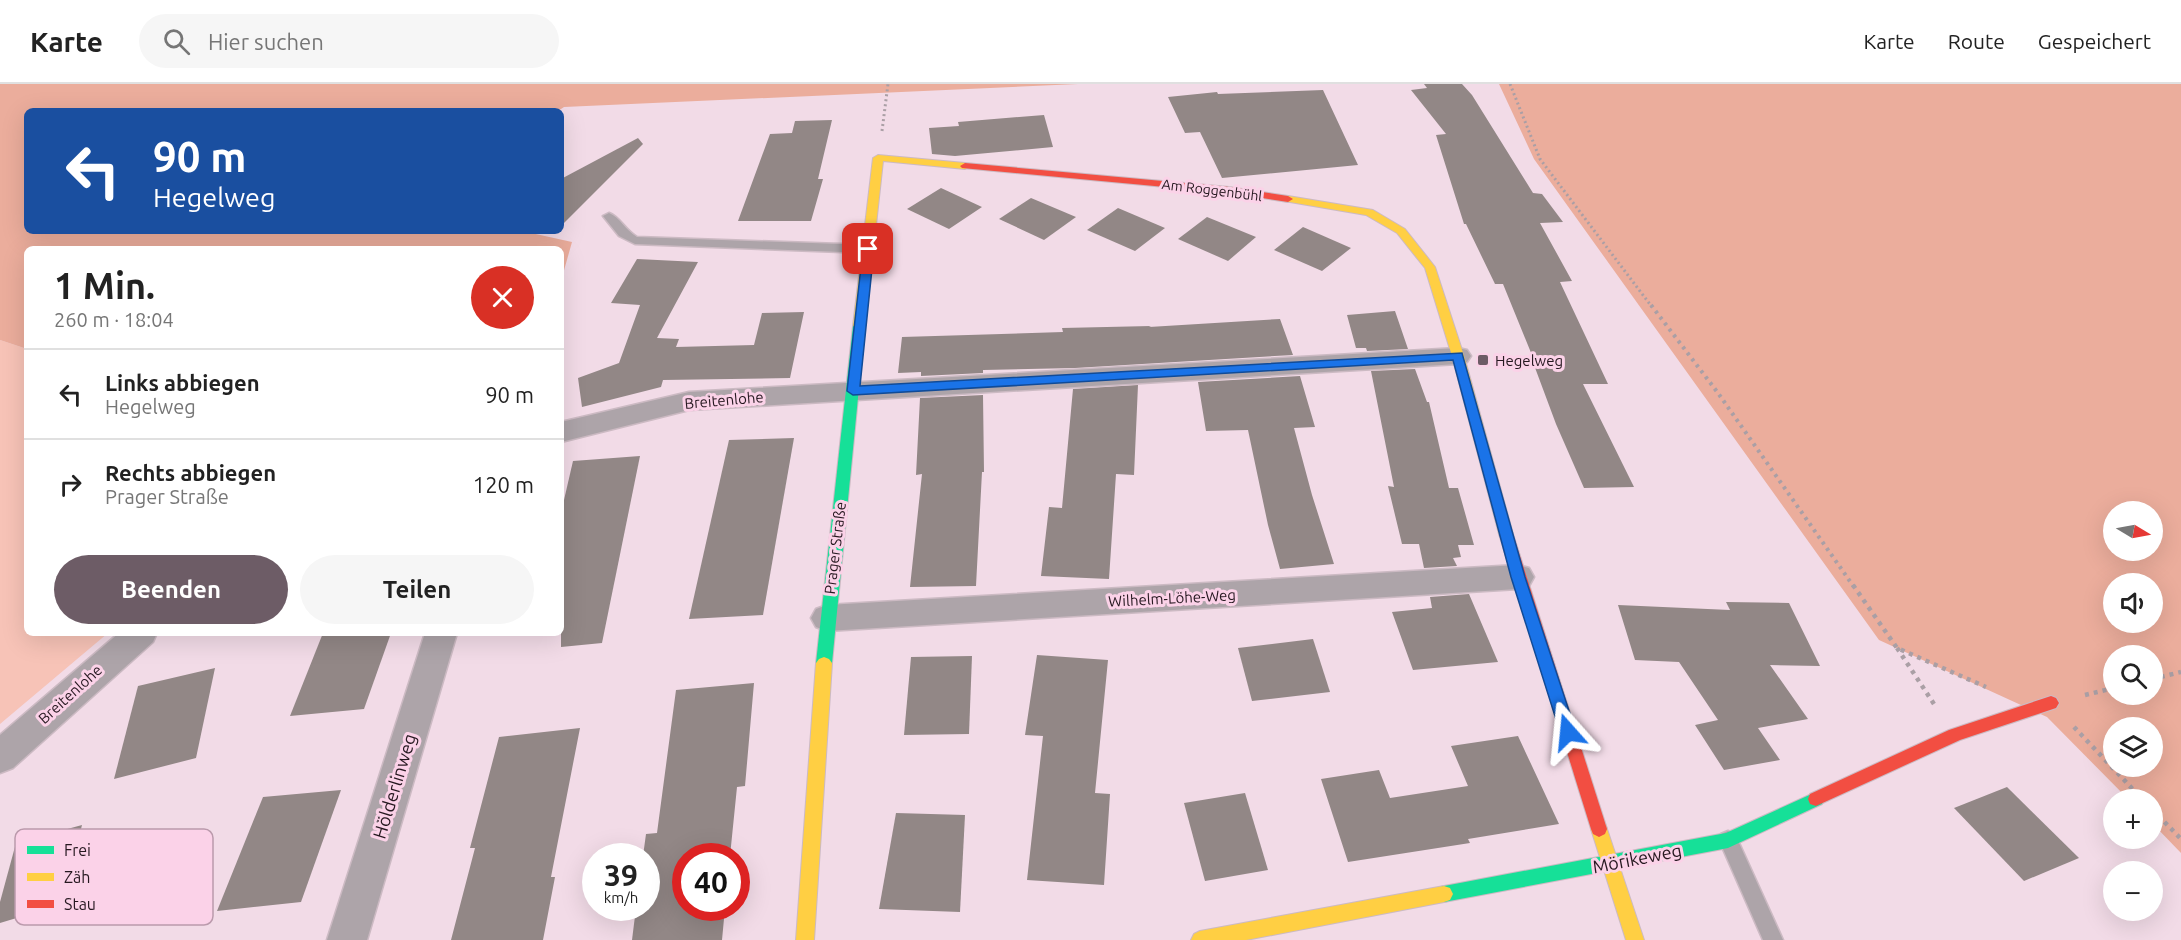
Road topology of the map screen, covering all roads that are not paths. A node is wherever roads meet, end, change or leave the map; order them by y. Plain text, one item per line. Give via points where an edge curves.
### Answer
1 (878, 158) joint
2 (609, 216) dead end
3 (868, 249) junction
4 (1458, 356) junction
5 (853, 391) junction
6 (564, 431) edge
7 (1518, 577) junction
8 (827, 618) junction
9 (138, 636) edge
10 (440, 636) edge
11 (2051, 703) road end
12 (0, 757) edge
13 (1728, 840) junction
14 (1611, 864) junction
15 (347, 940) edge
16 (805, 940) edge
17 (1200, 940) edge
18 (1635, 940) edge
19 (1773, 940) edge

1 - 3 street, Prager Straße
1 - 4 street, Am Roggenbühl via 1229,190 1369,212 1401,231 1430,267
2 - 3 lane via 623,234 635,240
3 - 5 street, Prager Straße
4 - 5 street
4 - 7 street, Am Roggenbühl
5 - 6 street, Breitenlohe via 689,401
5 - 8 street, Prager Straße
7 - 8 street, Wilhelm-Löhe-Weg
7 - 14 street, Am Roggenbühl
8 - 16 street, Prager Straße
9 - 12 street, Breitenlohe
10 - 15 street, Hölderlinweg
11 - 13 street, Mörikeweg via 1955,735
13 - 14 street, Mörikeweg
13 - 19 lane
14 - 17 street, Mörikeweg
14 - 18 street, Am Roggenbühl

